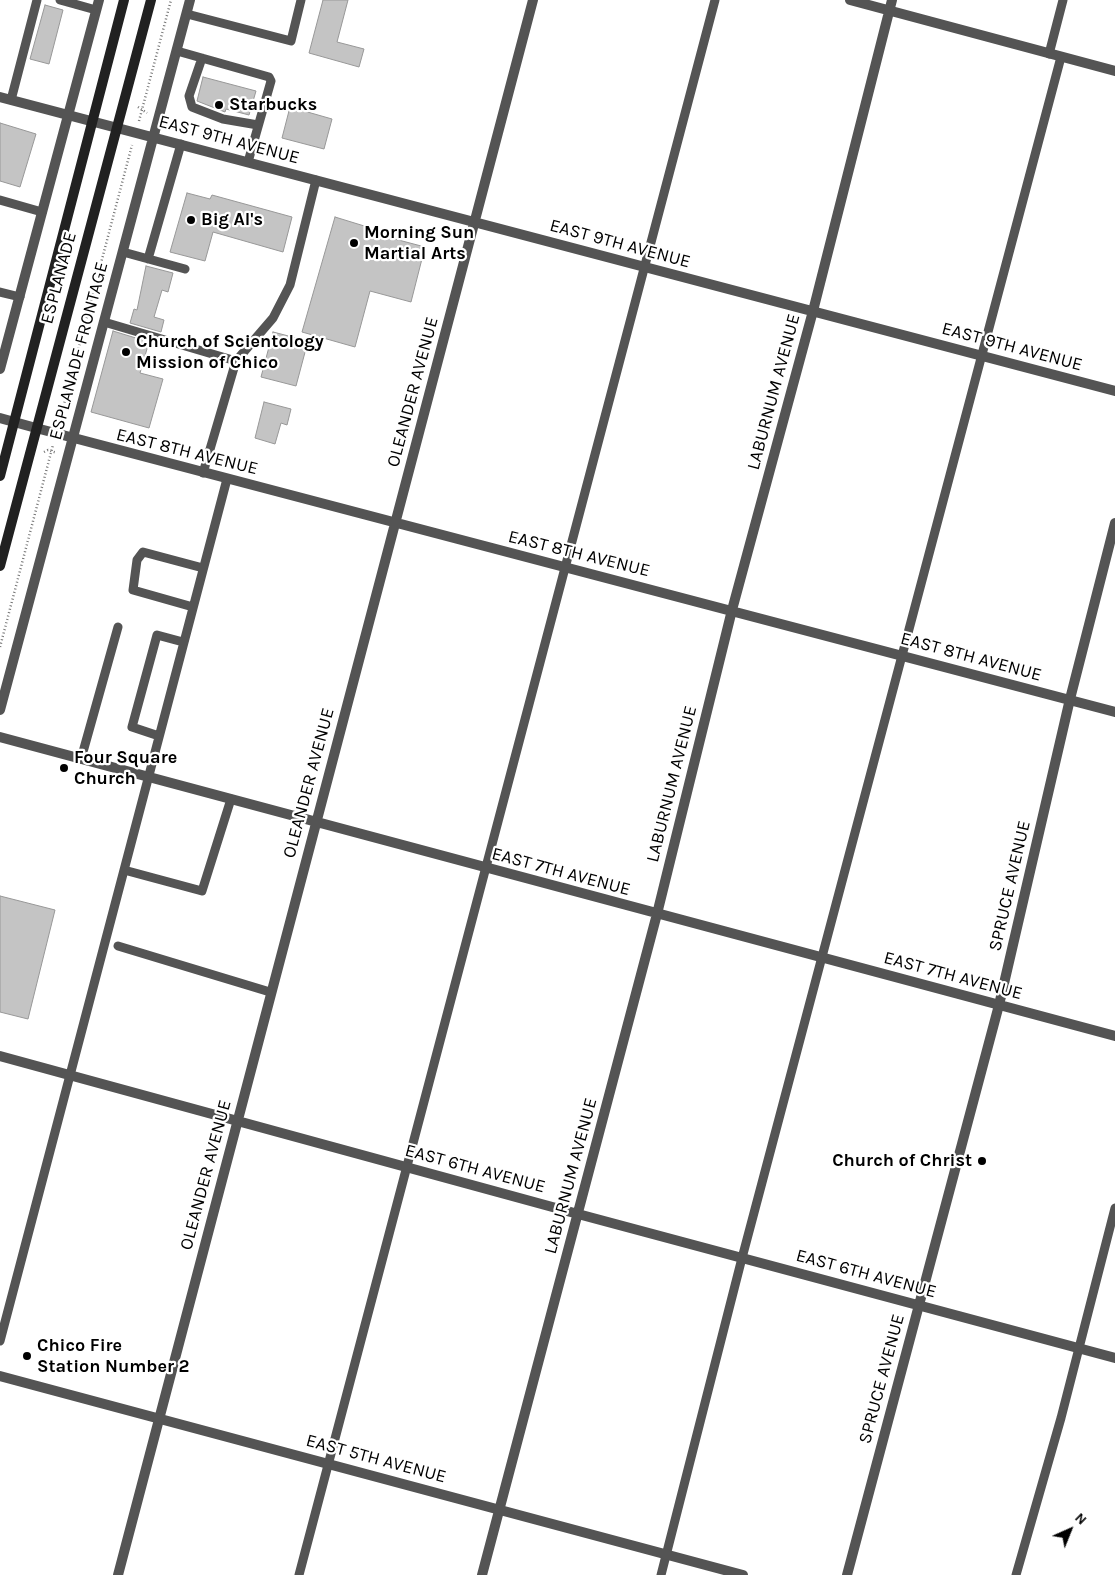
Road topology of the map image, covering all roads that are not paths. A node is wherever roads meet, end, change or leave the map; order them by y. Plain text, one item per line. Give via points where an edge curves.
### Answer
1 (37, 0) edge
2 (60, 0) edge
3 (124, 0) edge
4 (151, 0) edge
5 (190, 0) edge
6 (301, 0) edge
7 (533, 0) edge
8 (715, 0) edge
9 (850, 0) edge
10 (892, 0) edge
11 (1063, 0) edge
12 (97, 5) edge
13 (891, 11) junction
14 (187, 14) junction
15 (177, 51) junction
16 (1048, 54) junction
17 (1061, 57) junction
18 (202, 58) junction
19 (1115, 71) edge
20 (0, 97) edge
21 (11, 100) junction
22 (68, 114) junction
23 (93, 120) junction
24 (258, 125) junction
25 (117, 126) junction
26 (155, 137) junction
27 (181, 144) junction
28 (248, 162) junction
29 (316, 180) junction
30 (0, 200) edge
31 (42, 212) junction
32 (476, 222) junction
33 (123, 252) junction
34 (148, 259) junction
35 (644, 267) junction
36 (185, 269) dead end
37 (0, 292) edge
38 (20, 297) junction
39 (813, 312) junction
40 (104, 322) junction
41 (980, 355) junction
42 (236, 361) junction
43 (0, 369) edge
44 (1115, 392) edge
45 (0, 418) edge
46 (15, 422) junction
47 (36, 428) junction
48 (71, 439) junction
49 (203, 473) junction
50 (0, 476) edge
51 (226, 479) junction
52 (394, 522) junction
53 (1115, 522) edge
54 (0, 566) edge
55 (565, 567) junction
56 (203, 568) junction
57 (193, 607) junction
58 (732, 610) junction
59 (118, 627) dead end
60 (183, 642) junction
61 (904, 656) junction
62 (1070, 700) junction
63 (0, 710) edge
64 (1115, 712) edge
65 (159, 736) junction
66 (0, 737) edge
67 (81, 759) junction
68 (148, 777) junction
69 (231, 800) junction
70 (315, 823) junction
71 (486, 868) junction
72 (124, 870) junction
73 (657, 914) junction
74 (118, 946) dead end
75 (821, 958) junction
76 (270, 992) junction
77 (999, 1005) junction
78 (1115, 1036) edge
79 (0, 1056) edge
80 (70, 1075) junction
81 (237, 1120) junction
82 (406, 1167) junction
83 (1115, 1208) edge
84 (578, 1214) junction
85 (742, 1258) junction
86 (919, 1305) junction
87 (0, 1341) edge
88 (1079, 1348) junction
89 (1115, 1358) edge
90 (0, 1376) edge
91 (158, 1418) junction
92 (330, 1464) junction
93 (499, 1510) junction
94 (666, 1555) junction
95 (118, 1575) edge
96 (299, 1575) edge
97 (482, 1575) edge
98 (661, 1575) edge
99 (742, 1575) edge
100 (847, 1575) edge
101 (1016, 1575) edge

1 - 21 lane
2 - 12 lane
3 - 23 main road, ESPLANADE
4 - 25 main road, ESPLANADE
5 - 14 street, ESPLANADE FRONTAGE
6 - 14 lane via 291,41
7 - 32 street, OLEANDER AVENUE
8 - 35 lane
9 - 13 street
10 - 13 street, LABURNUM AVENUE
11 - 16 lane
12 - 22 street
13 - 16 street
13 - 39 street, LABURNUM AVENUE
14 - 15 street, ESPLANADE FRONTAGE
15 - 18 lane
15 - 26 street, ESPLANADE FRONTAGE
16 - 17 street
17 - 19 street
17 - 41 lane
18 - 24 lane via 269,77
18 - 24 lane via 189,96 192,108 223,119
20 - 21 street, EAST 9TH AVENUE
21 - 22 street, EAST 9TH AVENUE
22 - 23 street, EAST 9TH AVENUE
22 - 31 street
23 - 25 street, EAST 9TH AVENUE
23 - 46 main road, ESPLANADE
24 - 28 lane
25 - 26 street, EAST 9TH AVENUE
25 - 47 main road, ESPLANADE
26 - 27 street, EAST 9TH AVENUE
26 - 33 street, ESPLANADE FRONTAGE
27 - 28 street, EAST 9TH AVENUE
27 - 34 lane
28 - 29 street, EAST 9TH AVENUE
29 - 32 street, EAST 9TH AVENUE
29 - 42 lane via 290,285 273,318
30 - 31 lane
31 - 38 street
32 - 35 street, EAST 9TH AVENUE
32 - 52 street, OLEANDER AVENUE
33 - 34 lane
33 - 40 street, ESPLANADE FRONTAGE
34 - 36 lane
35 - 39 street, EAST 9TH AVENUE
35 - 55 lane
37 - 38 lane
38 - 43 street
39 - 41 street, EAST 9TH AVENUE
39 - 58 street, LABURNUM AVENUE
40 - 42 lane
40 - 48 street, ESPLANADE FRONTAGE
41 - 44 street, EAST 9TH AVENUE
41 - 61 lane
42 - 49 lane
45 - 46 street, EAST 8TH AVENUE
46 - 47 street, EAST 8TH AVENUE
46 - 50 main road, ESPLANADE
47 - 48 street, EAST 8TH AVENUE
47 - 54 main road, ESPLANADE
48 - 49 street, EAST 8TH AVENUE
48 - 63 street, ESPLANADE FRONTAGE
49 - 51 street, EAST 8TH AVENUE
51 - 52 street, EAST 8TH AVENUE
51 - 56 lane
52 - 55 street, EAST 8TH AVENUE
52 - 70 street, OLEANDER AVENUE
53 - 62 street, SPRUCE AVENUE
55 - 58 street, EAST 8TH AVENUE
55 - 71 lane
56 - 57 lane
56 - 57 lane via 143,552 137,560 133,590
57 - 60 lane
58 - 61 street, EAST 8TH AVENUE
58 - 73 street, LABURNUM AVENUE
59 - 67 lane
60 - 65 lane
60 - 65 lane via 157,636 132,727
61 - 62 street, EAST 8TH AVENUE
61 - 75 lane
62 - 64 street, EAST 8TH AVENUE
62 - 77 street, SPRUCE AVENUE
65 - 68 lane
66 - 67 street, EAST 7TH AVENUE
67 - 68 street, EAST 7TH AVENUE
68 - 69 street, EAST 7TH AVENUE
68 - 72 lane
69 - 70 street, EAST 7TH AVENUE
69 - 72 lane via 202,891
70 - 71 street, EAST 7TH AVENUE
70 - 76 street, OLEANDER AVENUE
71 - 73 street, EAST 7TH AVENUE
71 - 82 lane
72 - 80 lane
73 - 75 street, EAST 7TH AVENUE
73 - 84 street, LABURNUM AVENUE
74 - 76 lane
75 - 77 street, EAST 7TH AVENUE
75 - 85 lane
76 - 81 street, OLEANDER AVENUE
77 - 78 street, EAST 7TH AVENUE
77 - 86 street, SPRUCE AVENUE
79 - 80 street, EAST 6TH AVENUE
80 - 81 street, EAST 6TH AVENUE
80 - 87 lane
81 - 82 street, EAST 6TH AVENUE
81 - 91 street, OLEANDER AVENUE
82 - 84 street, EAST 6TH AVENUE
82 - 92 lane
83 - 88 lane
84 - 85 street, EAST 6TH AVENUE
84 - 93 street, LABURNUM AVENUE
85 - 86 street, EAST 6TH AVENUE
85 - 94 lane
86 - 88 street, EAST 6TH AVENUE
86 - 100 street, SPRUCE AVENUE
88 - 89 street, EAST 6TH AVENUE
88 - 101 lane
90 - 91 street, EAST 5TH AVENUE
91 - 92 street, EAST 5TH AVENUE
91 - 95 street, OLEANDER AVENUE
92 - 93 street, EAST 5TH AVENUE
92 - 96 lane
93 - 94 street, EAST 5TH AVENUE
93 - 97 street, LABURNUM AVENUE
94 - 98 lane
94 - 99 street, EAST 5TH AVENUE

